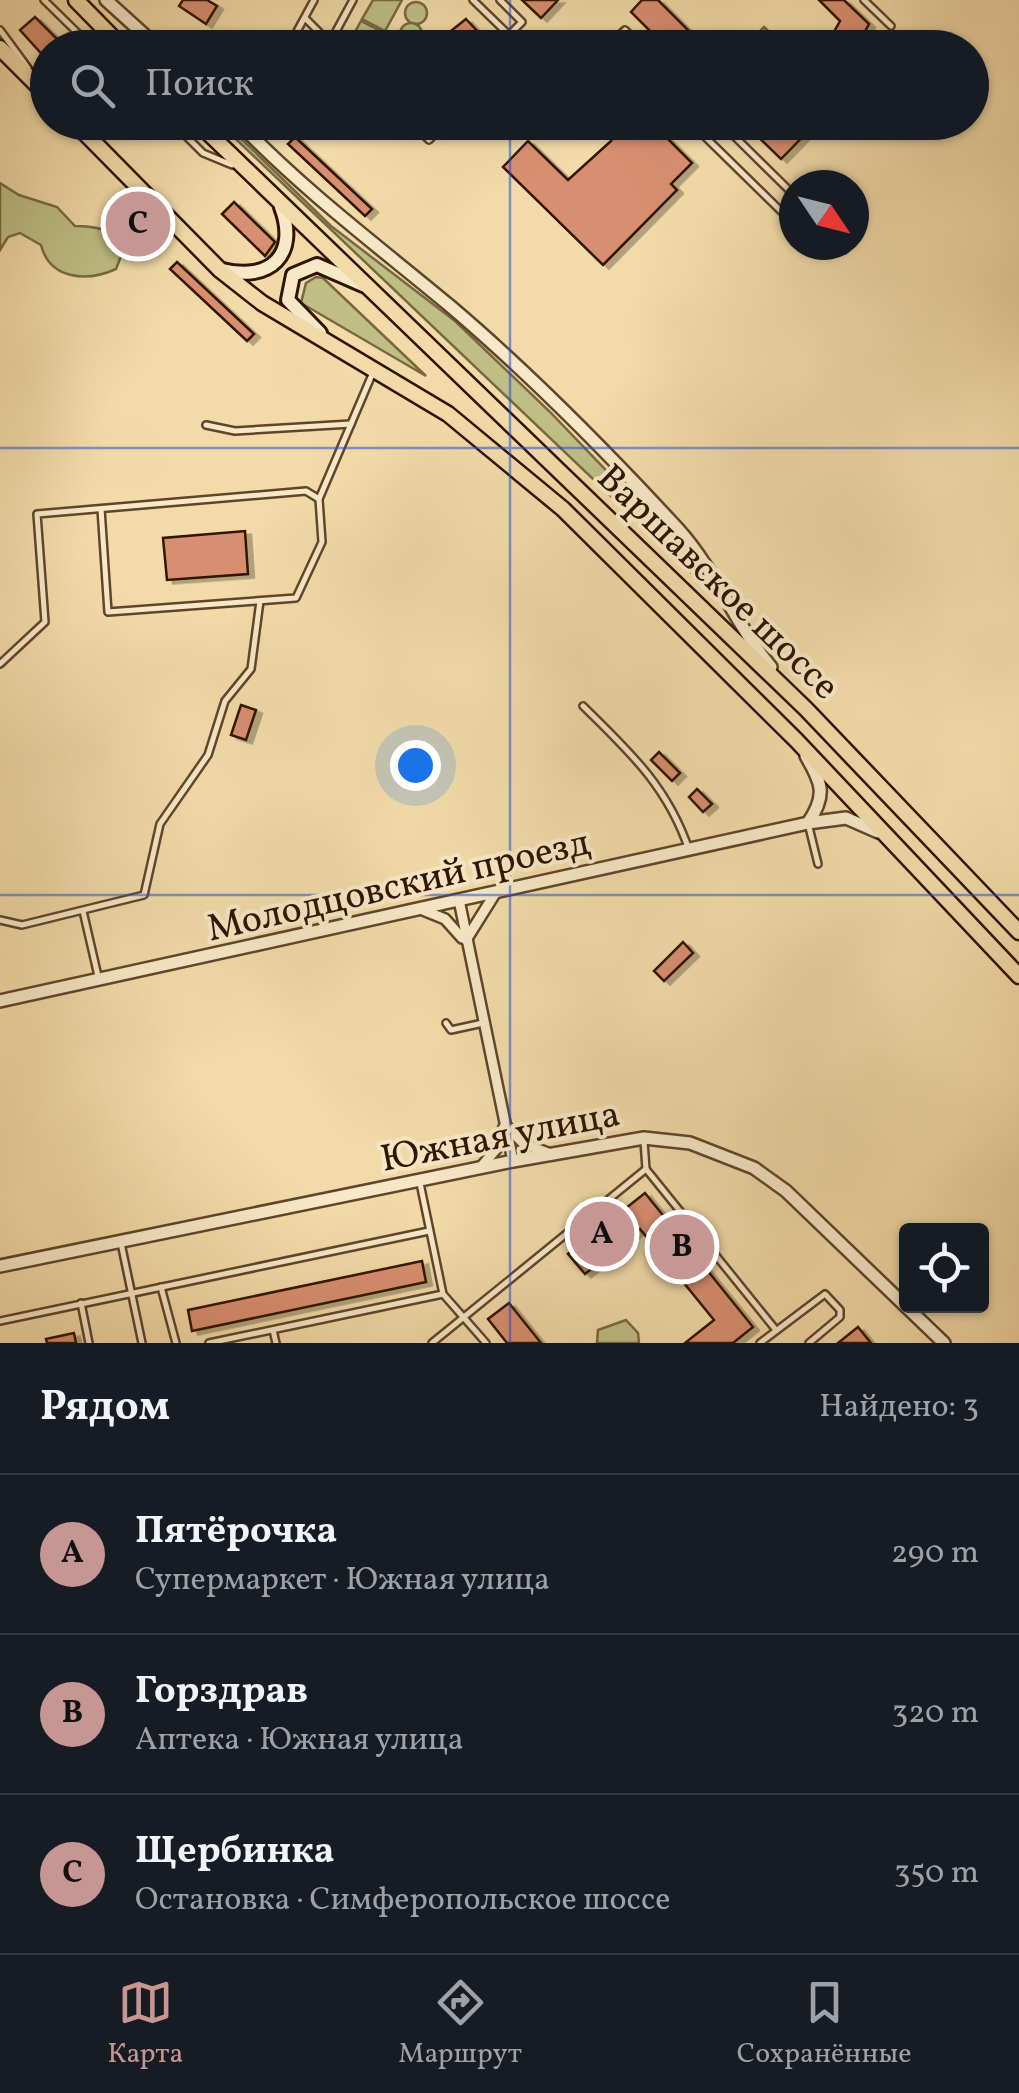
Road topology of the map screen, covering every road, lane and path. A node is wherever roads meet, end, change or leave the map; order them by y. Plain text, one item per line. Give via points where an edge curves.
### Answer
1 (44, 0) edge
2 (76, 0) edge
3 (106, 0) edge
4 (314, 0) edge
5 (353, 0) edge
6 (473, 0) edge
7 (500, 0) edge
8 (864, 0) edge
9 (304, 18) junction
10 (890, 26) dead end
11 (0, 30) edge
12 (75, 30) edge
13 (105, 30) edge
14 (139, 30) edge
15 (298, 30) edge
16 (316, 30) edge
17 (339, 30) edge
18 (504, 30) edge
19 (514, 30) edge
20 (0, 48) edge
21 (30, 71) edge
22 (30, 77) edge
23 (92, 140) edge
24 (190, 140) edge
25 (215, 140) edge
26 (257, 140) edge
27 (708, 140) edge
28 (738, 140) edge
29 (244, 170) junction
30 (779, 180) edge
31 (281, 207) junction
32 (779, 209) edge
33 (220, 270) junction
34 (365, 286) junction
35 (336, 347) junction
36 (374, 369) junction
37 (351, 424) junction
38 (206, 425) dead end
39 (320, 499) junction
40 (101, 509) junction
41 (260, 600) junction
42 (0, 664) edge
43 (583, 706) dead end
44 (806, 709) junction
45 (796, 740) junction
46 (808, 823) junction
47 (894, 841) junction
48 (689, 850) junction
49 (818, 864) dead end
50 (496, 892) junction
51 (460, 900) junction
52 (421, 909) junction
53 (83, 911) junction
54 (0, 920) edge
55 (1019, 932) edge
56 (465, 942) junction
57 (1019, 976) edge
58 (100, 982) junction
59 (0, 1001) edge
60 (482, 1022) junction
61 (446, 1024) dead end
62 (504, 1124) junction
63 (644, 1138) junction
64 (550, 1154) junction
65 (513, 1160) junction
66 (481, 1167) junction
67 (646, 1169) junction
68 (419, 1180) junction
69 (430, 1231) junction
70 (121, 1242) junction
71 (0, 1266) edge
72 (161, 1287) junction
73 (131, 1293) junction
74 (442, 1294) junction
75 (81, 1304) junction
76 (464, 1317) junction
77 (0, 1320) edge
78 (273, 1330) junction
79 (776, 1330) junction
80 (90, 1343) edge
81 (142, 1343) edge
82 (176, 1343) edge
83 (209, 1343) edge
84 (276, 1343) edge
85 (432, 1343) edge
86 (486, 1343) edge
87 (760, 1343) edge
88 (809, 1343) edge
89 (944, 1343) edge

1 - 12 lane
2 - 13 main road
3 - 14 street
4 - 9 lane
5 - 17 lane
6 - 18 lane
7 - 19 lane via 522,22
8 - 10 lane
9 - 15 lane
9 - 16 lane
11 - 21 lane
20 - 22 main road
23 - 33 main road, Варшавское шоссе
24 - 29 lane via 203,153
25 - 29 main road, Варшавское шоссе
26 - 44 street via 297,182 479,332 645,494 698,553 752,643
27 - 32 lane
28 - 30 lane
29 - 31 main road, Варшавское шоссе
31 - 33 main road via 287,236 273,263 247,276
31 - 34 main road, Варшавское шоссе
33 - 35 main road, Варшавское шоссе
34 - 35 main road via 317,265 299,269 289,282 294,310
34 - 44 main road, Варшавское шоссе
35 - 36 main road, Варшавское шоссе
36 - 37 lane
36 - 45 main road, Варшавское шоссе via 448,414 522,472
37 - 38 lane via 235,430
37 - 39 lane
39 - 40 lane via 306,491
39 - 41 lane via 322,542 296,598
40 - 41 lane via 108,612
40 - 42 lane via 37,514 45,622
41 - 53 lane via 251,670 225,701 208,755 160,824 144,895
43 - 48 lane via 657,782
44 - 55 main road, Варшавское шоссе
45 - 46 street via 822,788
45 - 47 main road, Варшавское шоссе
46 - 47 street, Молодцовский проезд via 856,820
46 - 48 street, Молодцовский проезд
46 - 49 lane
47 - 57 main road, Варшавское шоссе
48 - 50 street, Молодцовский проезд
50 - 51 street, Молодцовский проезд
50 - 56 street
51 - 52 street, Молодцовский проезд
51 - 56 street
52 - 56 street via 446,919
52 - 58 street, Молодцовский проезд
53 - 54 lane via 22,925
53 - 58 lane
56 - 60 street
58 - 59 street, Молодцовский проезд
60 - 61 lane via 451,1030
60 - 62 street
62 - 64 street via 524,1144
62 - 65 street
62 - 66 street via 497,1148
63 - 64 street, Южная улица
63 - 67 lane
63 - 89 street, Южная улица via 690,1143 754,1168 786,1190
64 - 65 street, Южная улица
65 - 66 street, Южная улица
66 - 68 street, Южная улица
67 - 76 lane
67 - 79 lane
68 - 69 lane
68 - 70 street, Южная улица
69 - 72 lane
69 - 74 lane
70 - 71 street, Южная улица
70 - 73 lane
72 - 73 lane
72 - 82 lane
73 - 75 lane
73 - 81 lane
74 - 76 lane
74 - 78 lane
75 - 77 lane
75 - 80 lane
76 - 85 lane
76 - 86 lane
78 - 83 lane
78 - 84 lane
79 - 87 lane
79 - 88 lane via 825,1294 840,1317

